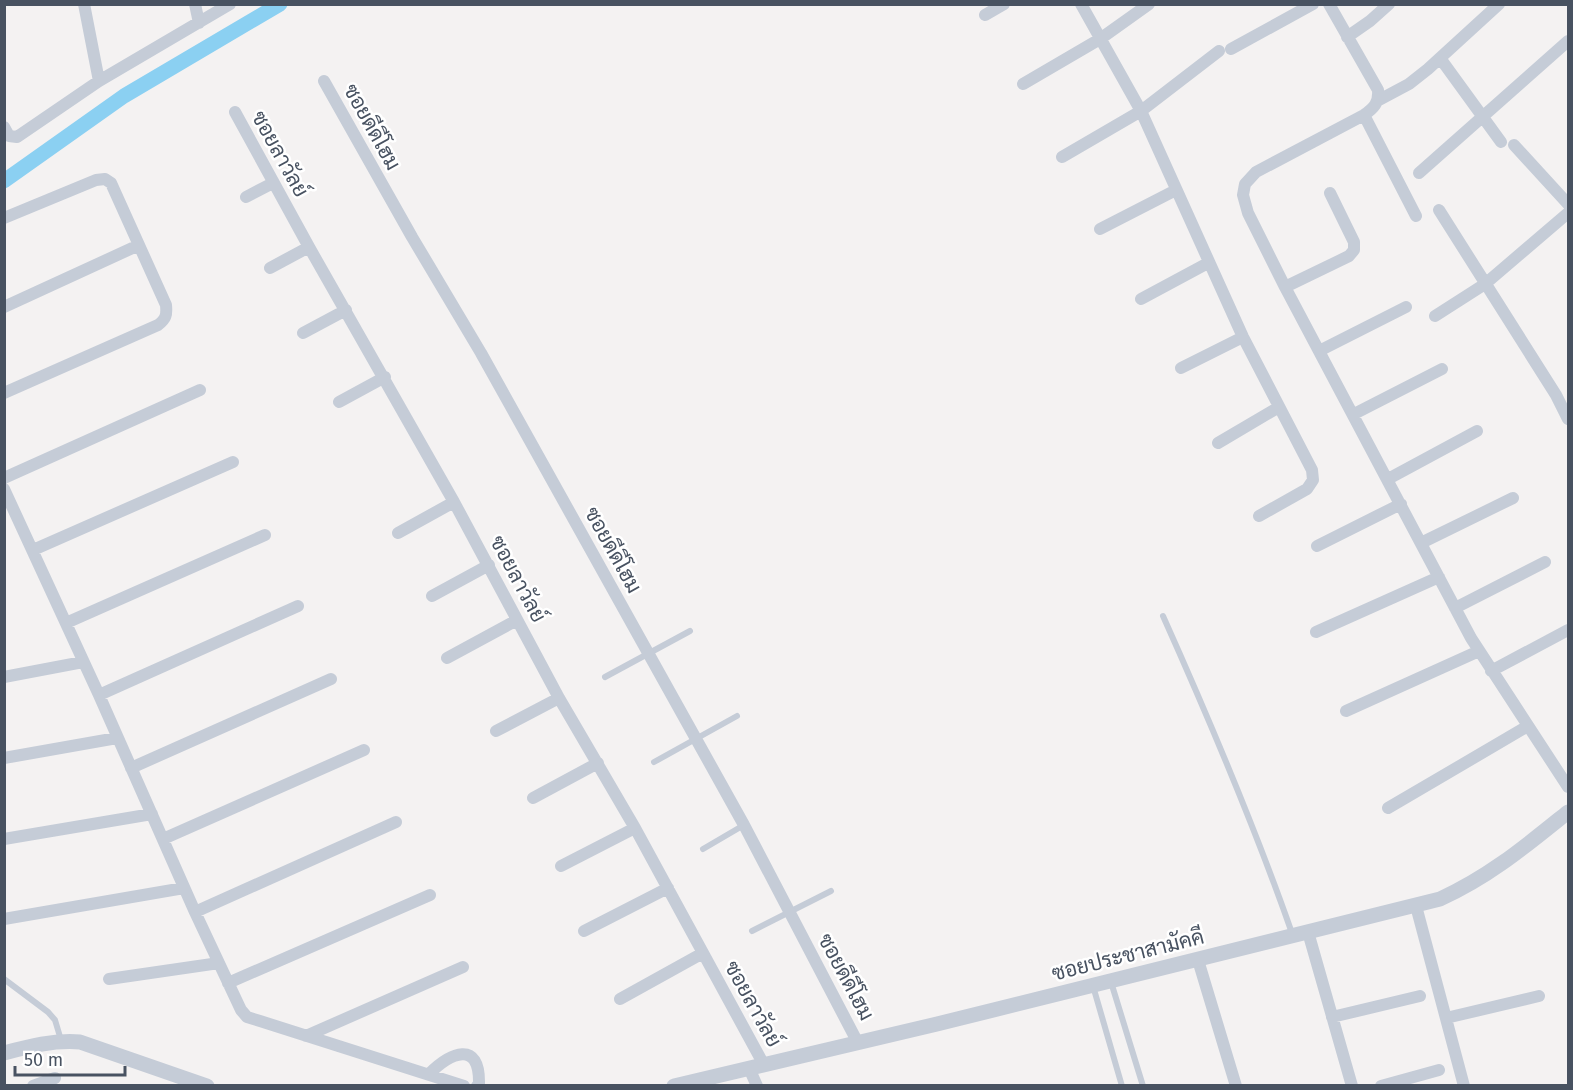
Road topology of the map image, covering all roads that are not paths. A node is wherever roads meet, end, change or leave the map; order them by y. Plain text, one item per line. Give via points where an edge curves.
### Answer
1 (84, 4) edge
2 (195, 4) edge
3 (230, 4) edge
4 (1004, 4) edge
5 (1081, 4) edge
6 (1149, 4) edge
7 (1313, 4) edge
8 (1329, 4) edge
9 (1389, 4) edge
10 (1499, 4) edge
11 (985, 15) dead end
12 (199, 23) junction
13 (1347, 37) junction
14 (1100, 39) junction
15 (1569, 41) edge
16 (1440, 58) junction
17 (99, 81) junction
18 (324, 81) dead end
19 (1023, 84) dead end
20 (1379, 100) junction
21 (1141, 111) junction
22 (235, 112) dead end
23 (1364, 115) junction
24 (1482, 117) junction
25 (4, 127) edge
26 (1501, 142) dead end
27 (1514, 145) dead end
28 (1062, 157) dead end
29 (1419, 173) dead end
30 (273, 183) junction
31 (1176, 190) junction
32 (1330, 193) dead end
33 (246, 197) dead end
34 (1569, 204) edge
35 (1439, 210) dead end
36 (1569, 213) edge
37 (1416, 216) dead end
38 (4, 218) edge
39 (1100, 229) dead end
40 (139, 245) junction
41 (309, 247) junction
42 (1208, 263) junction
43 (270, 268) dead end
44 (1485, 284) junction
45 (1285, 287) junction
46 (1141, 299) dead end
47 (4, 307) edge
48 (1406, 307) dead end
49 (346, 310) junction
50 (1435, 316) dead end
51 (303, 333) dead end
52 (1243, 337) junction
53 (1319, 351) junction
54 (1181, 368) dead end
55 (1442, 369) dead end
56 (385, 377) junction
57 (1569, 389) edge
58 (200, 390) dead end
59 (4, 393) edge
60 (1556, 395) junction
61 (339, 402) dead end
62 (1279, 407) junction
63 (1354, 414) junction
64 (1569, 419) edge
65 (1477, 431) dead end
66 (1218, 443) dead end
67 (233, 462) dead end
68 (4, 478) edge
69 (1388, 479) junction
70 (4, 489) edge
71 (1513, 498) dead end
72 (454, 502) junction
73 (1401, 504) junction
74 (1259, 516) dead end
75 (398, 532) dead end
76 (265, 535) dead end
77 (1421, 543) junction
78 (1317, 546) dead end
79 (33, 550) junction
80 (1545, 562) dead end
81 (489, 565) junction
82 (1438, 577) junction
83 (432, 596) dead end
84 (298, 606) dead end
85 (1455, 608) junction
86 (1163, 616) dead end
87 (517, 620) junction
88 (66, 623) junction
89 (1569, 630) edge
90 (690, 631) dead end
91 (1316, 632) dead end
92 (1479, 651) junction
93 (649, 654) junction
94 (447, 658) dead end
95 (83, 662) junction
96 (1491, 672) junction
97 (4, 677) edge
98 (605, 677) dead end
99 (331, 679) dead end
100 (99, 695) junction
101 (559, 698) junction
102 (1346, 711) dead end
103 (737, 716) dead end
104 (1528, 726) junction
105 (496, 731) dead end
106 (117, 738) junction
107 (695, 738) junction
108 (364, 750) dead end
109 (4, 758) edge
110 (654, 762) dead end
111 (598, 763) junction
112 (131, 768) junction
113 (1569, 787) edge
114 (534, 798) dead end
115 (1388, 808) dead end
116 (1569, 812) edge
117 (152, 814) junction
118 (396, 822) dead end
119 (744, 825) junction
120 (634, 828) junction
121 (4, 838) edge
122 (163, 839) junction
123 (703, 849) dead end
124 (561, 866) dead end
125 (184, 888) junction
126 (668, 888) junction
127 (831, 891) dead end
128 (430, 895) dead end
129 (1416, 906) junction
130 (195, 912) junction
131 (790, 912) junction
132 (4, 919) edge
133 (585, 932) dead end
134 (752, 932) dead end
135 (1301, 934) junction
136 (703, 953) junction
137 (1198, 960) junction
138 (219, 963) junction
139 (464, 967) dead end
140 (4, 979) edge
141 (109, 979) dead end
142 (1111, 981) junction
143 (228, 983) junction
144 (1093, 986) junction
145 (1420, 996) dead end
146 (1539, 996) dead end
147 (620, 999) dead end
148 (1332, 1017) junction
149 (1446, 1018) junction
150 (306, 1036) junction
151 (61, 1041) junction
152 (858, 1043) junction
153 (4, 1053) edge
154 (757, 1067) junction
155 (1439, 1070) dead end
156 (429, 1074) junction
157 (56, 1078) dead end
158 (198, 1084) edge
159 (33, 1086) edge
160 (464, 1086) edge
161 (477, 1086) edge
162 (674, 1086) edge
163 (757, 1086) edge
164 (1122, 1086) edge
165 (1143, 1086) edge
166 (1236, 1086) edge
167 (1352, 1086) edge
168 (1381, 1086) edge
169 (1464, 1086) edge

1 - 17 street
2 - 12 street
3 - 12 street
4 - 11 street
5 - 14 street
6 - 14 street
7 - 21 street via 1225,50
8 - 13 street
9 - 13 street
10 - 16 street
12 - 17 street
13 - 20 street via 1378,90
14 - 19 street
14 - 21 street
15 - 24 street
16 - 20 street via 1409,84
16 - 24 street
17 - 25 street via 21,135 12,138
18 - 93 street, ซอยดีดีโฮม
20 - 23 street
21 - 28 street
21 - 31 street
22 - 30 street, ซอยลาวัลย์
23 - 37 street
23 - 45 street via 1266,165 1245,184 1243,195 1248,213
24 - 26 street
24 - 29 street
27 - 34 street
30 - 33 street
30 - 41 street, ซอยลาวัลย์
31 - 39 street
31 - 42 street
32 - 45 street via 1354,242 1354,250
35 - 44 street
36 - 44 street
38 - 40 street via 105,179 115,189
40 - 47 street
40 - 59 street via 166,305 164,321
41 - 43 street
41 - 49 street, ซอยลาวัลย์
42 - 46 street
42 - 52 street
44 - 50 street
44 - 60 street
45 - 53 street
48 - 53 street
49 - 51 street
49 - 56 street, ซอยลาวัลย์
52 - 54 street
52 - 62 street
53 - 63 street
55 - 63 street
56 - 61 street
56 - 72 street, ซอยลาวัลย์
57 - 60 street
58 - 68 street
60 - 64 street
62 - 66 street
62 - 74 street via 1312,470 1313,480 1307,489
63 - 69 street
65 - 69 street
67 - 79 street
69 - 73 street
70 - 79 street
71 - 77 street
72 - 75 street
72 - 81 street, ซอยลาวัลย์
73 - 77 street
73 - 78 street
76 - 88 street
77 - 82 street
79 - 88 street
80 - 85 street
81 - 83 street
81 - 87 street, ซอยลาวัลย์
82 - 85 street
82 - 91 street
84 - 100 street
85 - 92 street
86 - 135 lane via 1273,878
87 - 94 street
87 - 101 street, ซอยลาวัลย์
88 - 95 street
89 - 96 street
90 - 93 lane
92 - 96 street
92 - 102 street
93 - 98 lane
93 - 107 street, ซอยดีดีโฮม
95 - 97 street
95 - 100 street
96 - 104 street
99 - 112 street
100 - 106 street
101 - 105 street
101 - 111 street, ซอยลาวัลย์
103 - 107 lane
104 - 113 street
104 - 115 street
106 - 109 street
106 - 112 street
107 - 110 lane
107 - 119 street, ซอยดีดีโฮม
108 - 122 street
111 - 114 street
111 - 120 street, ซอยลาวัลย์
112 - 117 street
116 - 129 street, ซอยประชาสามัคคี via 1480,879
117 - 121 street
117 - 122 street
118 - 130 street
119 - 123 lane
119 - 131 street, ซอยดีดีโฮม
120 - 124 street
120 - 126 street, ซอยลาวัลย์
122 - 125 street
125 - 130 street
125 - 132 street
126 - 133 street
126 - 136 street, ซอยลาวัลย์
127 - 131 lane
128 - 143 street
129 - 135 street, ซอยประชาสามัคคี
129 - 149 street
130 - 138 street
131 - 134 lane
131 - 152 street, ซอยดีดีโฮม
135 - 137 street, ซอยประชาสามัคคี
135 - 148 street
136 - 147 street
136 - 154 street, ซอยลาวัลย์
137 - 142 street, ซอยประชาสามัคคี
137 - 166 street
138 - 141 street
138 - 143 street
139 - 150 street
140 - 151 lane via 48,1011
142 - 144 street, ซอยประชาสามัคคี
142 - 165 lane
143 - 150 street via 247,1017
144 - 152 street, ซอยประชาสามัคคี
144 - 164 lane
145 - 148 street
146 - 149 street
148 - 167 street
149 - 169 street
150 - 156 street
151 - 153 street
151 - 158 street via 80,1042
152 - 154 street, ซอยประชาสามัคคี
154 - 162 street, ซอยประชาสามัคคี
154 - 163 street, ซอยลาวัลย์
155 - 168 street
156 - 160 street
156 - 161 street via 448,1058 463,1054 477,1064
157 - 159 street

